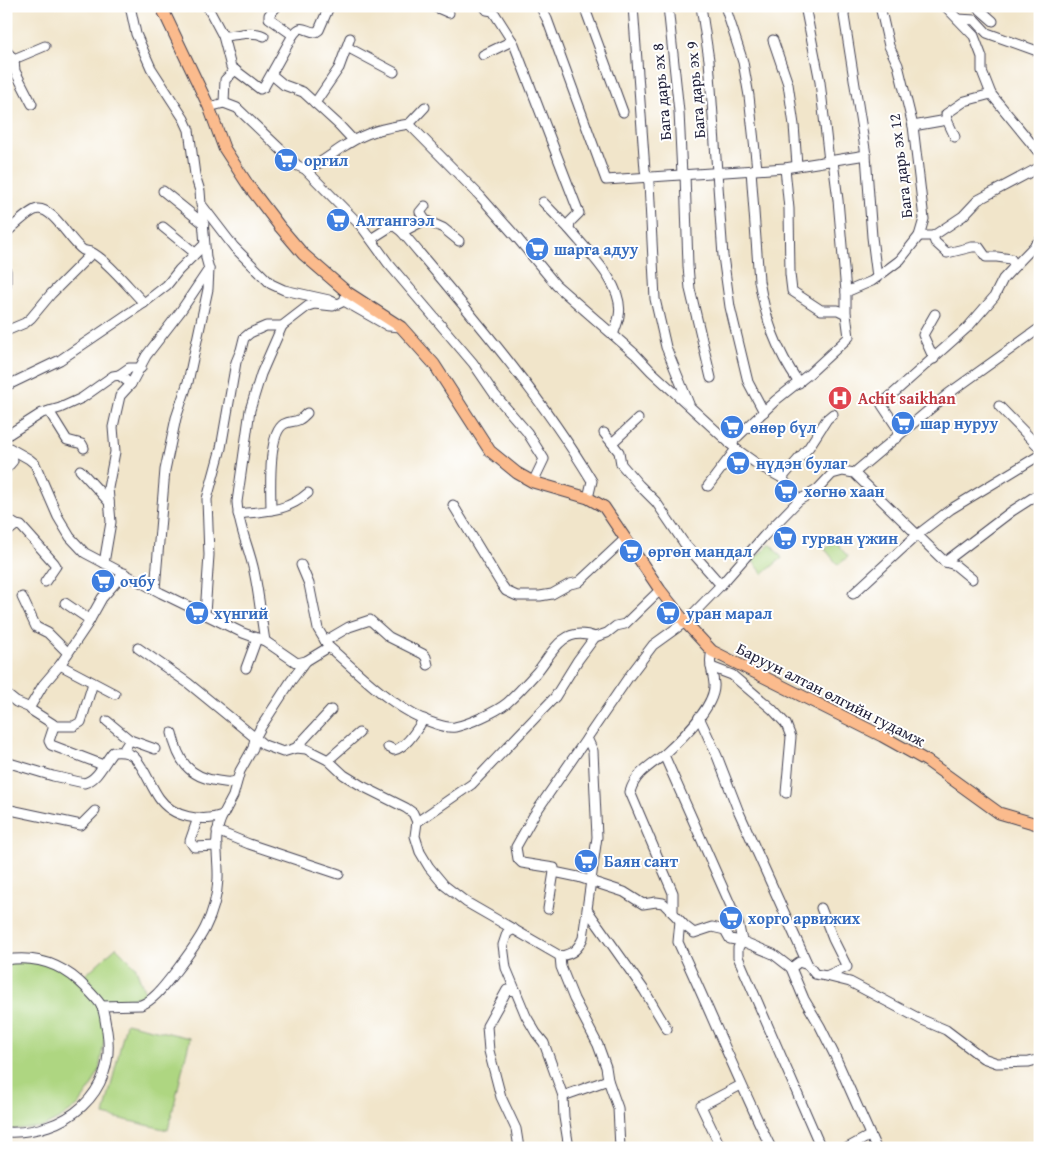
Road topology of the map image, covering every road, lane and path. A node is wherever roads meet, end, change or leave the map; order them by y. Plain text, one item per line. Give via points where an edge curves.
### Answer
1 (130, 6) edge
2 (161, 6) edge
3 (207, 6) edge
4 (277, 6) edge
5 (433, 6) edge
6 (484, 6) edge
7 (584, 6) edge
8 (634, 6) edge
9 (668, 6) edge
10 (701, 6) edge
11 (725, 6) edge
12 (805, 6) edge
13 (844, 6) edge
14 (880, 6) edge
15 (945, 6) edge
16 (976, 6) edge
17 (329, 7) edge
18 (544, 7) edge
19 (496, 8) edge
20 (449, 13) dead end
21 (958, 19) junction
22 (994, 22) dead end
23 (293, 34) junction
24 (223, 36) junction
25 (264, 36) dead end
26 (773, 40) dead end
27 (512, 41) junction
28 (45, 46) dead end
29 (6, 51) edge
30 (1040, 52) edge
31 (483, 54) dead end
32 (14, 59) junction
33 (235, 70) junction
34 (394, 72) dead end
35 (272, 75) junction
36 (991, 94) junction
37 (224, 103) junction
38 (315, 103) junction
39 (32, 104) dead end
40 (425, 107) dead end
41 (209, 108) junction
42 (623, 112) dead end
43 (947, 120) junction
44 (409, 124) junction
45 (913, 126) junction
46 (954, 137) dead end
47 (353, 140) junction
48 (1040, 154) edge
49 (866, 155) junction
50 (831, 161) junction
51 (797, 165) junction
52 (1040, 167) edge
53 (785, 168) junction
54 (754, 169) junction
55 (305, 170) junction
56 (716, 172) junction
57 (683, 174) junction
58 (647, 177) junction
59 (163, 191) dead end
60 (543, 202) dead end
61 (201, 204) junction
62 (425, 206) dead end
63 (424, 220) junction
64 (204, 224) junction
65 (164, 227) dead end
66 (569, 229) junction
67 (402, 232) junction
68 (6, 235) edge
69 (919, 236) junction
70 (933, 236) junction
71 (371, 239) junction
72 (1040, 240) edge
73 (459, 241) dead end
74 (204, 245) junction
75 (1040, 250) edge
76 (92, 253) junction
77 (195, 253) junction
78 (1022, 258) junction
79 (1015, 266) junction
80 (209, 269) junction
81 (6, 272) edge
82 (878, 277) junction
83 (6, 285) edge
84 (846, 292) junction
85 (343, 299) junction
86 (144, 303) junction
87 (846, 314) junction
88 (935, 314) dead end
89 (282, 326) junction
90 (1040, 328) edge
91 (6, 331) edge
92 (613, 335) junction
93 (934, 359) junction
94 (141, 368) junction
95 (119, 375) junction
96 (711, 378) dead end
97 (799, 383) junction
98 (131, 384) junction
99 (6, 386) edge
100 (689, 405) junction
101 (999, 406) dead end
102 (49, 411) junction
103 (764, 412) junction
104 (307, 413) dead end
105 (833, 414) dead end
106 (638, 419) dead end
107 (604, 433) dead end
108 (6, 436) edge
109 (897, 438) junction
110 (612, 443) junction
111 (6, 447) edge
112 (733, 447) junction
113 (84, 448) dead end
114 (1040, 448) edge
115 (1040, 455) edge
116 (6, 469) edge
117 (80, 470) dead end
118 (854, 473) junction
119 (782, 478) junction
120 (533, 482) junction
121 (708, 486) dead end
122 (1040, 493) edge
123 (308, 494) dead end
124 (588, 498) junction
125 (799, 500) junction
126 (110, 502) junction
127 (453, 505) dead end
128 (271, 510) junction
129 (238, 514) junction
130 (6, 518) edge
131 (16, 524) junction
132 (6, 533) edge
133 (917, 535) junction
134 (625, 539) junction
135 (945, 562) junction
136 (104, 563) junction
137 (302, 565) dead end
138 (124, 573) junction
139 (972, 579) dead end
140 (45, 582) dead end
141 (721, 585) junction
142 (155, 589) junction
143 (660, 590) junction
144 (853, 594) dead end
145 (22, 597) dead end
146 (65, 603) dead end
147 (205, 614) junction
148 (90, 620) junction
149 (685, 622) junction
150 (595, 637) junction
151 (261, 640) junction
152 (327, 644) junction
153 (138, 648) dead end
154 (712, 651) junction
155 (68, 653) junction
156 (306, 661) junction
157 (60, 665) junction
158 (428, 665) dead end
159 (711, 667) junction
160 (246, 668) dead end
161 (93, 683) junction
162 (6, 694) edge
163 (115, 694) dead end
164 (30, 708) junction
165 (331, 710) dead end
166 (699, 717) junction
167 (424, 719) junction
168 (107, 721) dead end
169 (54, 726) junction
170 (172, 733) dead end
171 (359, 733) dead end
172 (255, 738) junction
173 (587, 738) junction
174 (130, 740) junction
175 (388, 747) dead end
176 (296, 748) junction
177 (155, 749) dead end
178 (123, 751) junction
179 (664, 755) junction
180 (328, 760) junction
181 (6, 762) edge
182 (103, 765) junction
183 (237, 780) junction
184 (786, 793) dead end
185 (6, 808) edge
186 (95, 811) dead end
187 (222, 815) junction
188 (198, 818) junction
189 (417, 822) junction
190 (1040, 825) edge
191 (217, 831) junction
192 (217, 846) junction
193 (554, 872) junction
194 (339, 874) dead end
195 (590, 881) junction
196 (821, 908) dead end
197 (548, 910) dead end
198 (588, 911) junction
199 (673, 913) junction
200 (680, 920) junction
201 (514, 929) junction
202 (742, 942) junction
203 (560, 956) junction
204 (6, 960) edge
205 (808, 965) junction
206 (790, 968) junction
207 (826, 976) junction
208 (516, 991) junction
209 (101, 1006) junction
210 (667, 1029) dead end
211 (1040, 1059) edge
212 (608, 1080) junction
213 (741, 1085) junction
214 (563, 1096) junction
215 (6, 1132) edge
216 (870, 1136) junction
217 (519, 1148) edge
218 (569, 1148) edge
219 (620, 1148) edge
220 (721, 1148) edge
221 (771, 1148) edge
222 (821, 1148) edge
223 (846, 1148) edge
224 (876, 1148) edge

1 - 61 street via 136,34 151,68 189,130
2 - 41 main road
3 - 24 street
4 - 23 street via 269,18
5 - 20 street
6 - 19 street via 487,10
7 - 42 street
8 - 58 street
9 - 57 street, Бага дарь эх 8
10 - 56 street, Бага дарь эх 9 via 709,60
11 - 54 street via 743,62
12 - 50 street
13 - 49 street
14 - 45 street, Бага дарь эх 12
15 - 21 street
16 - 22 street
17 - 23 street via 319,30 298,28
18 - 58 street via 606,180
19 - 27 street
21 - 30 street via 975,20 987,33
21 - 36 street via 974,36
23 - 35 street
24 - 25 street via 253,33
24 - 33 street via 231,67
26 - 51 street via 788,84
27 - 31 street
27 - 66 street via 579,213 570,222
28 - 32 street
29 - 32 street
32 - 39 street via 14,71
33 - 35 street via 260,89
33 - 37 street via 225,80
34 - 38 street via 348,42 339,68
35 - 38 street via 284,85 303,92
36 - 43 street via 966,101 946,114
36 - 48 street
37 - 41 street
37 - 55 street via 237,108
38 - 47 street
40 - 44 street
41 - 85 main road via 224,148 248,185
43 - 45 street
43 - 46 street
44 - 47 street via 373,131
44 - 92 street via 480,196 556,285
45 - 69 street, Бага дарь эх 12 via 924,218
47 - 55 street
49 - 50 street
49 - 82 street
50 - 51 street
50 - 84 street
51 - 53 street
52 - 70 street via 978,200 963,216
53 - 54 street
53 - 87 street via 792,291 821,310 838,310
54 - 56 street
54 - 97 street via 761,293 777,347
55 - 71 street
56 - 57 street
56 - 103 street, Бага дарь эх 9 via 730,307 748,382
57 - 58 street
57 - 96 street, Бага дарь эх 8 via 690,289
58 - 100 street via 650,183 655,299 666,347
59 - 64 street
60 - 66 street
61 - 64 street
61 - 85 street via 234,247 271,284 329,300
62 - 63 street via 420,212
63 - 67 street
63 - 73 street via 443,228
64 - 74 street
65 - 77 street
66 - 92 street via 612,282 620,314
67 - 71 street via 393,225
67 - 124 street via 507,358 559,427 592,481
68 - 76 street via 36,209 43,210 83,250
69 - 70 street
69 - 82 street, Бага дарь эх 12 via 900,260
70 - 79 street via 947,253 979,247 986,257 1011,259
71 - 120 street via 527,432 544,459
72 - 78 street
74 - 77 street
74 - 80 street
75 - 78 street
76 - 86 street
76 - 91 street via 25,324
77 - 86 street via 167,285
78 - 79 street
79 - 93 street via 968,327
80 - 94 street via 146,356
80 - 142 street via 203,314 165,470
81 - 83 street
82 - 84 street, Бага дарь эх 12
84 - 87 street
85 - 89 street via 333,306 308,306
85 - 120 main road via 401,326 434,364 490,451
86 - 99 street via 60,360
87 - 97 street via 849,337
88 - 93 street via 923,335
89 - 129 street via 261,374 250,410
89 - 147 street via 266,326 250,333 244,338 236,362 207,499 209,554
90 - 109 street via 948,394
92 - 100 street
93 - 109 street via 882,406 898,429
94 - 95 street via 129,368
94 - 98 street
95 - 98 street
95 - 102 street via 82,398
97 - 103 street
98 - 126 street via 120,396 113,422 115,452 108,488
100 - 112 street
101 - 114 street
102 - 108 street
102 - 113 street via 67,440 82,444
103 - 112 street
104 - 128 street via 302,419 284,424 276,438 271,452
105 - 119 street
106 - 110 street
107 - 110 street
109 - 118 street
110 - 141 street via 619,452 621,464 662,508 684,543
111 - 116 street via 13,461
111 - 136 street via 34,464 70,537 85,553
112 - 119 street
112 - 121 street
115 - 133 street via 951,509
117 - 126 street
118 - 125 street via 832,474 817,490
118 - 133 street
119 - 125 street
120 - 124 main road
122 - 135 street
123 - 128 street via 298,503
124 - 134 main road via 604,507
125 - 141 street
126 - 136 street via 111,522
127 - 134 street via 501,584 506,591 517,596 552,594 579,582
128 - 129 street
129 - 151 street via 254,569
130 - 131 street
131 - 132 street
131 - 140 street via 56,566
133 - 135 street
133 - 144 street
134 - 143 main road
135 - 139 street via 955,565
136 - 138 street
137 - 152 street via 318,629
138 - 142 street
138 - 148 street via 102,598
141 - 149 street
142 - 147 street
143 - 149 main road
143 - 150 street via 625,624
145 - 155 street via 36,627 48,633
146 - 148 street
147 - 151 street
148 - 155 street
149 - 154 main road
149 - 173 street via 653,645
150 - 167 street via 576,634 563,640 536,673 506,703 492,712 453,727
150 - 189 street via 555,697 472,784
151 - 156 street via 296,663
151 - 160 street
152 - 156 street
152 - 158 street via 349,627 370,620 389,637 423,654
152 - 167 street via 368,682
153 - 172 street via 188,683
154 - 159 street
154 - 190 main road, Баруун алтан өлгийн гудамж via 927,761 999,813
155 - 157 street
156 - 172 street
157 - 161 street
157 - 164 street
159 - 166 street via 715,686
159 - 184 street via 732,675 786,724 791,737
161 - 163 street
161 - 169 street via 81,722 74,726
162 - 164 street
164 - 169 street
165 - 176 street
166 - 179 street
166 - 205 street
167 - 175 street via 400,748
168 - 174 street
169 - 182 street via 49,741 51,745
170 - 183 street via 181,760 190,772 210,780 232,783
171 - 180 street
172 - 176 street via 283,752
172 - 183 street
173 - 193 street via 516,847 518,860 522,863 554,868
173 - 195 street via 594,752 597,837
174 - 177 street
174 - 178 street
176 - 180 street via 306,749
178 - 182 street via 113,752
178 - 188 street via 134,757 160,800 187,817
179 - 199 street via 643,770 630,792 673,894
179 - 202 street via 738,922
180 - 189 street via 344,775 406,808
181 - 182 street via 84,783 89,782
183 - 187 street via 233,796
185 - 186 street via 81,825
187 - 188 street
187 - 191 street
188 - 192 street via 190,841 192,845
189 - 201 street via 415,836 420,852 444,885
191 - 192 street
191 - 194 street
192 - 209 street via 216,900 200,939 147,1003
193 - 195 street
193 - 197 street
195 - 198 street
195 - 199 street via 624,892 643,904 663,903
196 - 207 street via 847,967
198 - 203 street via 579,947
198 - 210 street via 644,990
199 - 200 street
200 - 202 street via 694,932 712,928 725,930 730,939
200 - 213 street via 678,942
201 - 203 street
201 - 208 street via 507,933 504,945 506,968
202 - 206 street via 772,954
202 - 222 street via 738,957
203 - 212 street via 574,999 598,1045
204 - 209 street via 34,959 61,968 76,978
205 - 206 street via 799,962
205 - 207 street via 815,974
206 - 216 street
207 - 211 street via 850,982 946,1030 983,1058 997,1063
208 - 214 street via 526,1016 544,1043
208 - 217 street via 506,990 486,1026 501,1098 516,1129
209 - 215 street via 108,1040 107,1058 104,1074 91,1097 82,1108 58,1124 34,1131
212 - 214 street
212 - 219 street via 618,1108
213 - 220 street via 701,1106
213 - 221 street
214 - 218 street
216 - 223 street
216 - 224 street

